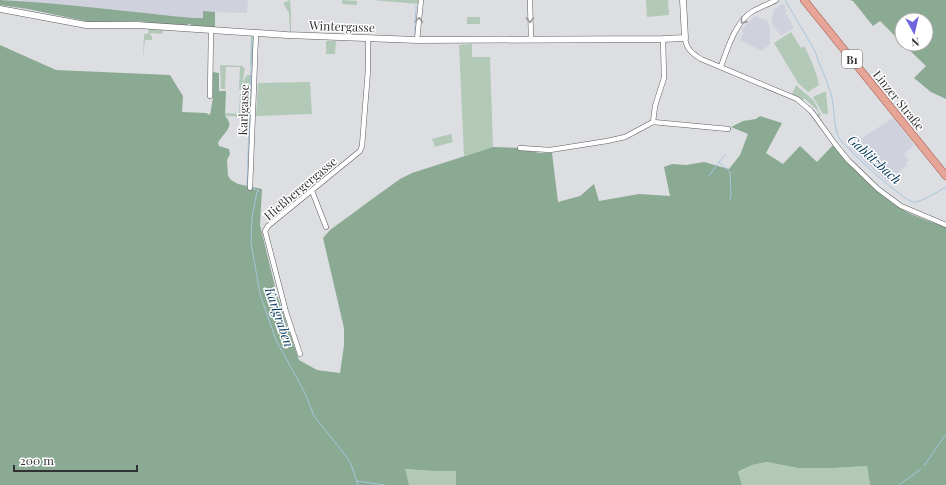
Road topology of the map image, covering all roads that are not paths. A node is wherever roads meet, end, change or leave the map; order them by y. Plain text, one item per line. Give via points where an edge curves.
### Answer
1 (420, 0) edge
2 (530, 0) edge
3 (683, 0) edge
4 (776, 0) edge
5 (804, 0) edge
6 (0, 9) edge
7 (211, 30) junction
8 (256, 33) junction
9 (368, 38) junction
10 (685, 38) junction
11 (531, 39) junction
12 (417, 40) junction
13 (663, 40) junction
14 (721, 66) junction
15 (210, 96) dead end
16 (653, 122) junction
17 (728, 129) dead end
18 (520, 148) dead end
19 (946, 176) edge
20 (250, 188) dead end
21 (312, 191) junction
22 (946, 226) edge
23 (326, 228) dead end
24 (300, 354) dead end

12 -> 1 street
2 -> 11 street
3 - 10 street
4 -> 14 street via 753,11 742,22 731,39
5 - 19 main road, Linzer Straße / B1
6 - 7 street, Wintergasse via 86,25 137,25
7 - 8 street, Wintergasse
7 - 15 street
8 - 9 street, Wintergasse
8 - 20 street, Karlgasse
9 - 12 street, Wintergasse
9 - 21 street, Hießbergergasse via 362,146 360,151
10 - 13 street, Wintergasse
10 - 14 street via 692,52 701,59
11 - 12 street, Wintergasse
11 - 13 street, Wintergasse
13 - 16 street via 664,78
14 - 22 street via 797,99 811,111 848,160 878,188 901,206
16 - 17 street
16 - 18 street via 625,137 607,141 550,150
21 - 23 street
21 - 24 street, Hießbergergasse via 265,231 282,299

